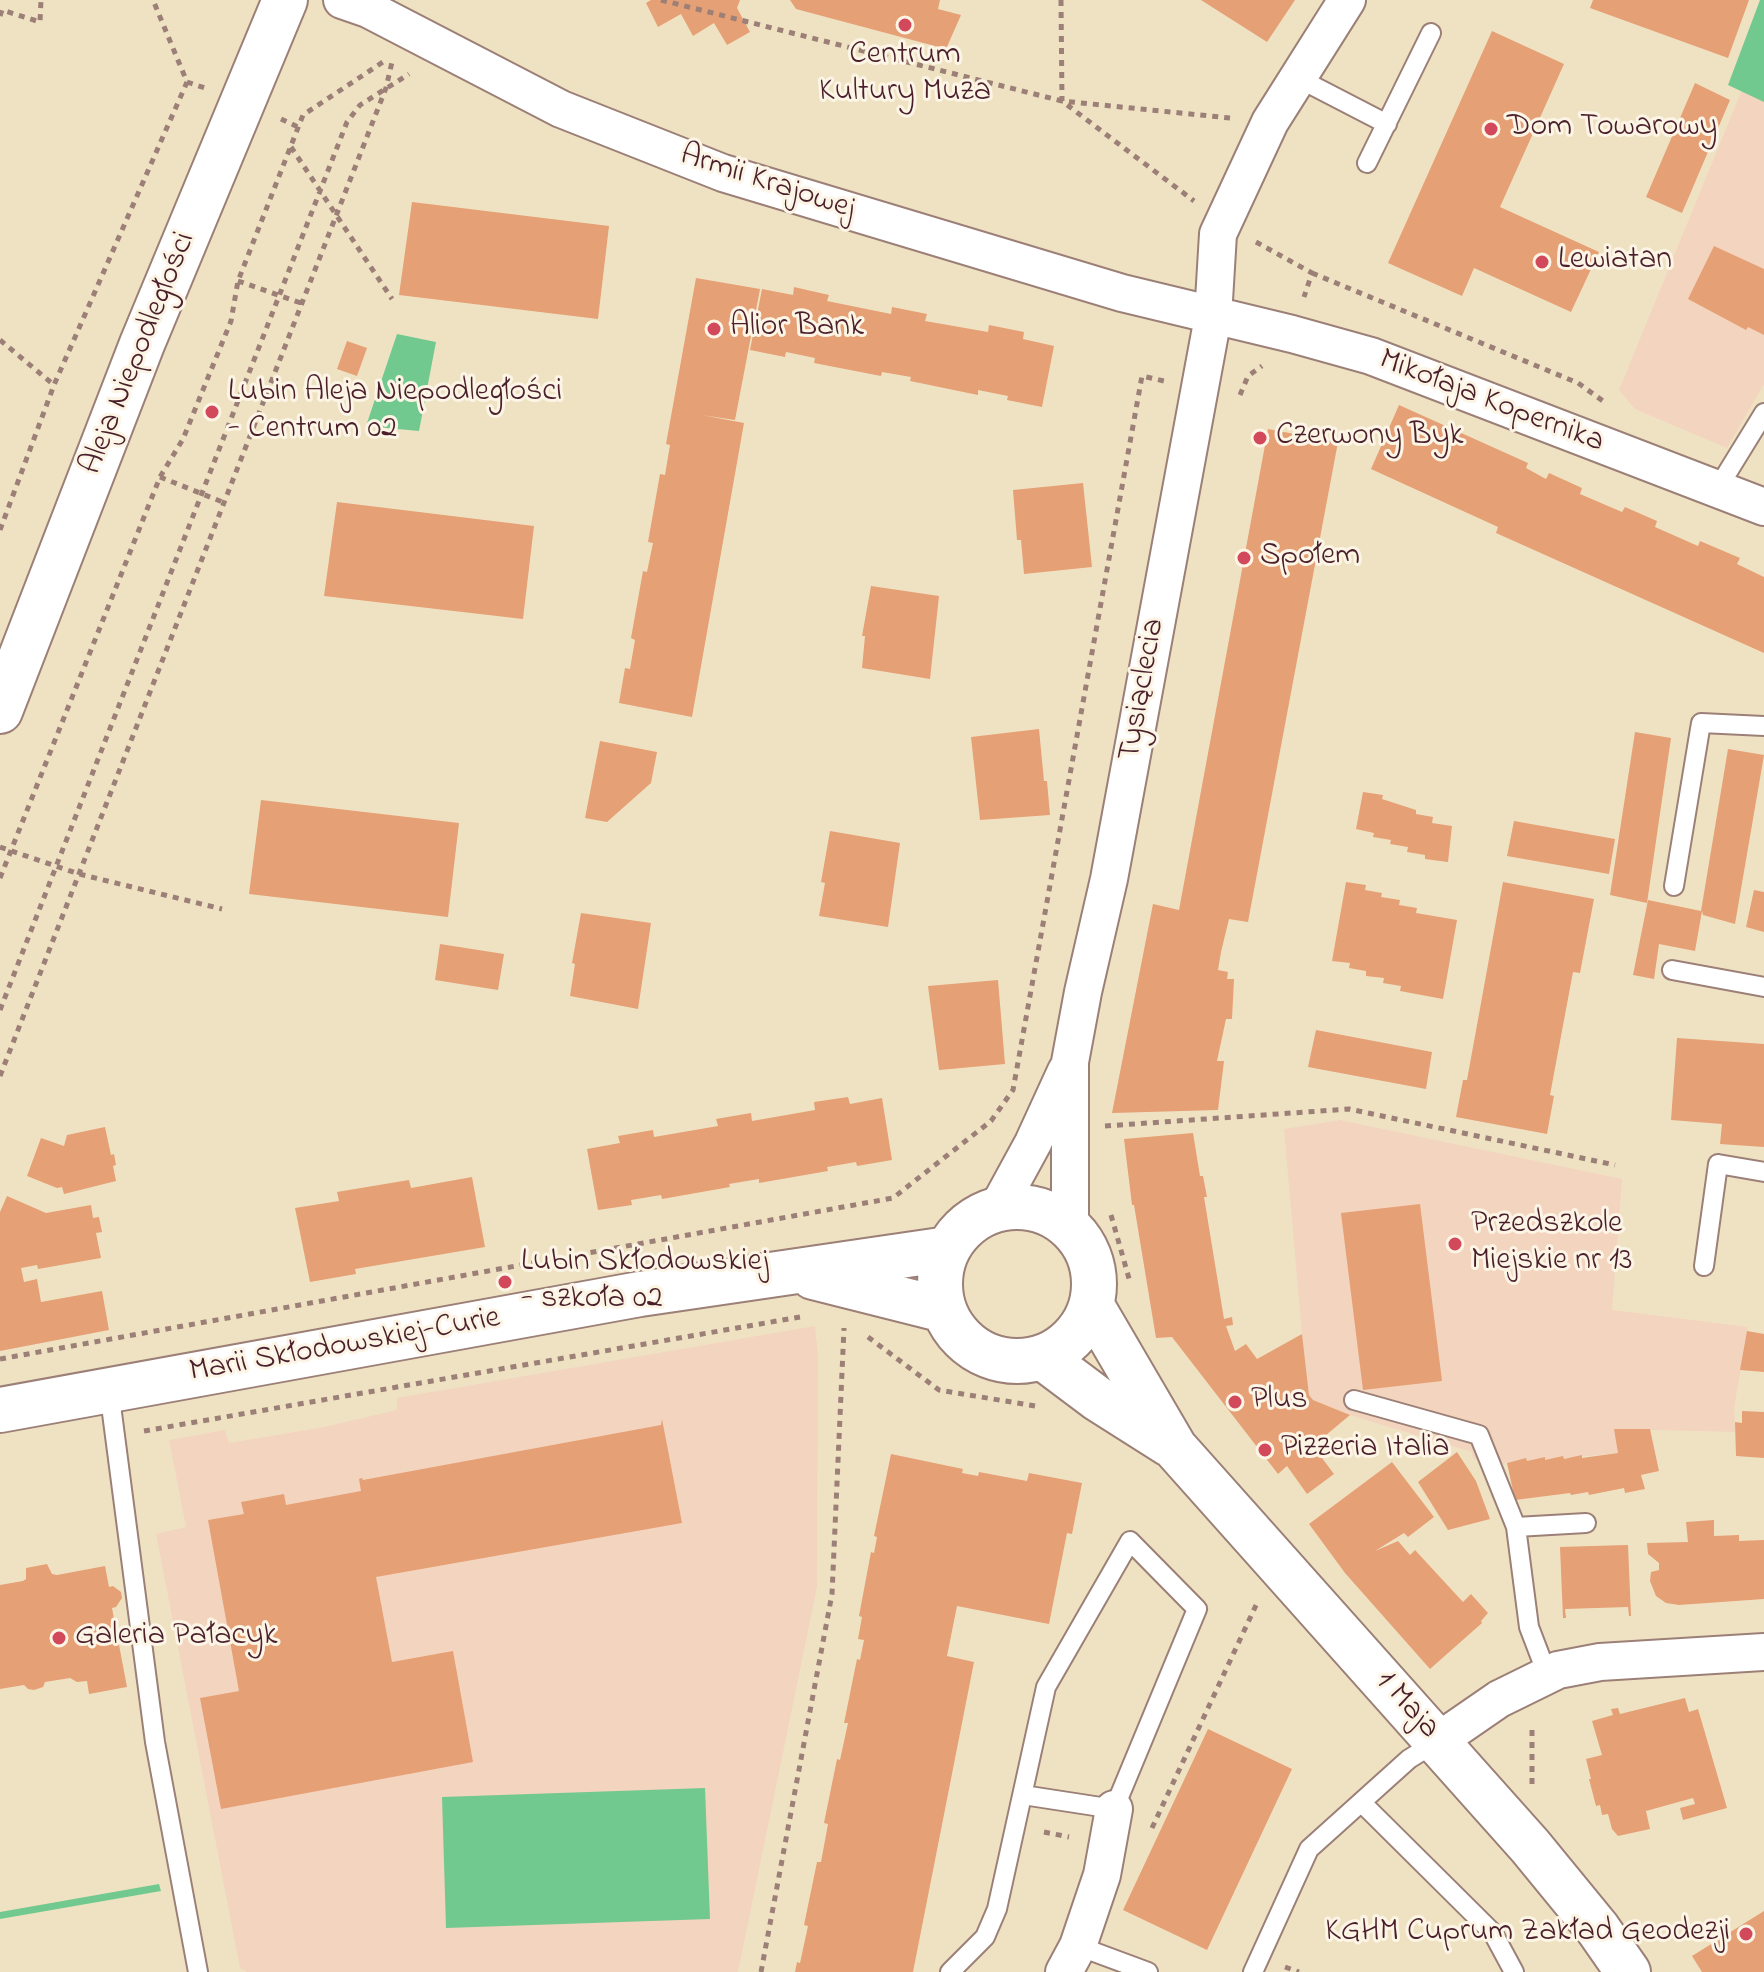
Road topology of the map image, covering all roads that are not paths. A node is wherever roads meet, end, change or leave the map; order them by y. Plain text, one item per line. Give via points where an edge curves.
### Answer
1 (285, 0) edge
2 (342, 0) edge
3 (1347, 0) edge
4 (1431, 33) dead end
5 (1298, 78) junction
6 (1387, 124) junction
7 (1367, 163) dead end
8 (1213, 317) junction
9 (1764, 413) edge
10 (1716, 491) junction
11 (1764, 507) edge
12 (0, 711) edge
13 (1764, 726) edge
14 (1674, 886) dead end
15 (1672, 970) dead end
16 (1764, 987) edge
17 (1070, 1062) junction
18 (1764, 1172) edge
19 (997, 1209) junction
20 (1070, 1227) junction
21 (948, 1249) junction
22 (1704, 1266) dead end
23 (792, 1271) junction
24 (1092, 1306) junction
25 (944, 1310) junction
26 (1042, 1357) junction
27 (109, 1390) junction
28 (1354, 1400) dead end
29 (0, 1410) edge
30 (1175, 1448) junction
31 (1586, 1523) dead end
32 (1516, 1527) junction
33 (1764, 1652) edge
34 (1547, 1674) junction
35 (1438, 1741) junction
36 (1023, 1795) junction
37 (1361, 1802) junction
38 (1114, 1809) junction
39 (1071, 1959) edge
40 (198, 1972) edge
41 (950, 1972) edge
42 (1148, 1972) edge
43 (1253, 1972) edge
44 (1514, 1972) edge
45 (1628, 1972) edge

1 - 12 street, Aleja Niepodległości via 142,344
2 - 8 street, Armii Krajowej via 561,109 723,173
3 - 5 street, Tysiąclecia
4 - 6 lane
5 - 6 lane
5 - 8 street, Tysiąclecia via 1270,122 1218,234
6 - 7 lane
8 - 10 street, Mikołaja Kopernika via 1371,356
8 - 17 street, Tysiąclecia
9 - 10 lane
10 - 11 street, Mikołaja Kopernika
13 - 14 lane via 1701,723
15 - 16 lane
17 - 19 street
17 - 20 street
18 - 22 lane via 1718,1164
19 - 20 street via 1023,1206 1048,1212
19 - 21 street via 977,1217
20 - 24 street via 1092,1263
21 - 23 street, Marii Skłodowskiej-Curie
21 - 25 street via 941,1268
23 - 25 street
23 - 27 street, Marii Skłodowskiej-Curie
24 - 26 street via 1064,1346
24 - 30 street
25 - 26 street via 956,1331 983,1353 1018,1361
26 - 30 street
27 - 29 street, Marii Skłodowskiej-Curie
27 - 40 lane via 155,1742
28 - 32 lane via 1479,1435
30 - 35 street, 1 Maja
31 - 32 lane
32 - 34 lane via 1529,1627
33 - 34 street via 1600,1662
34 - 35 street
35 - 37 lane
35 - 45 street, 1 Maja via 1565,1887
36 - 38 lane
36 - 38 lane via 1046,1687 1130,1541 1197,1609
36 - 41 lane via 997,1909 985,1937
37 - 43 lane via 1309,1849
37 - 44 lane via 1493,1933
38 - 39 street via 1102,1875
39 - 42 lane

